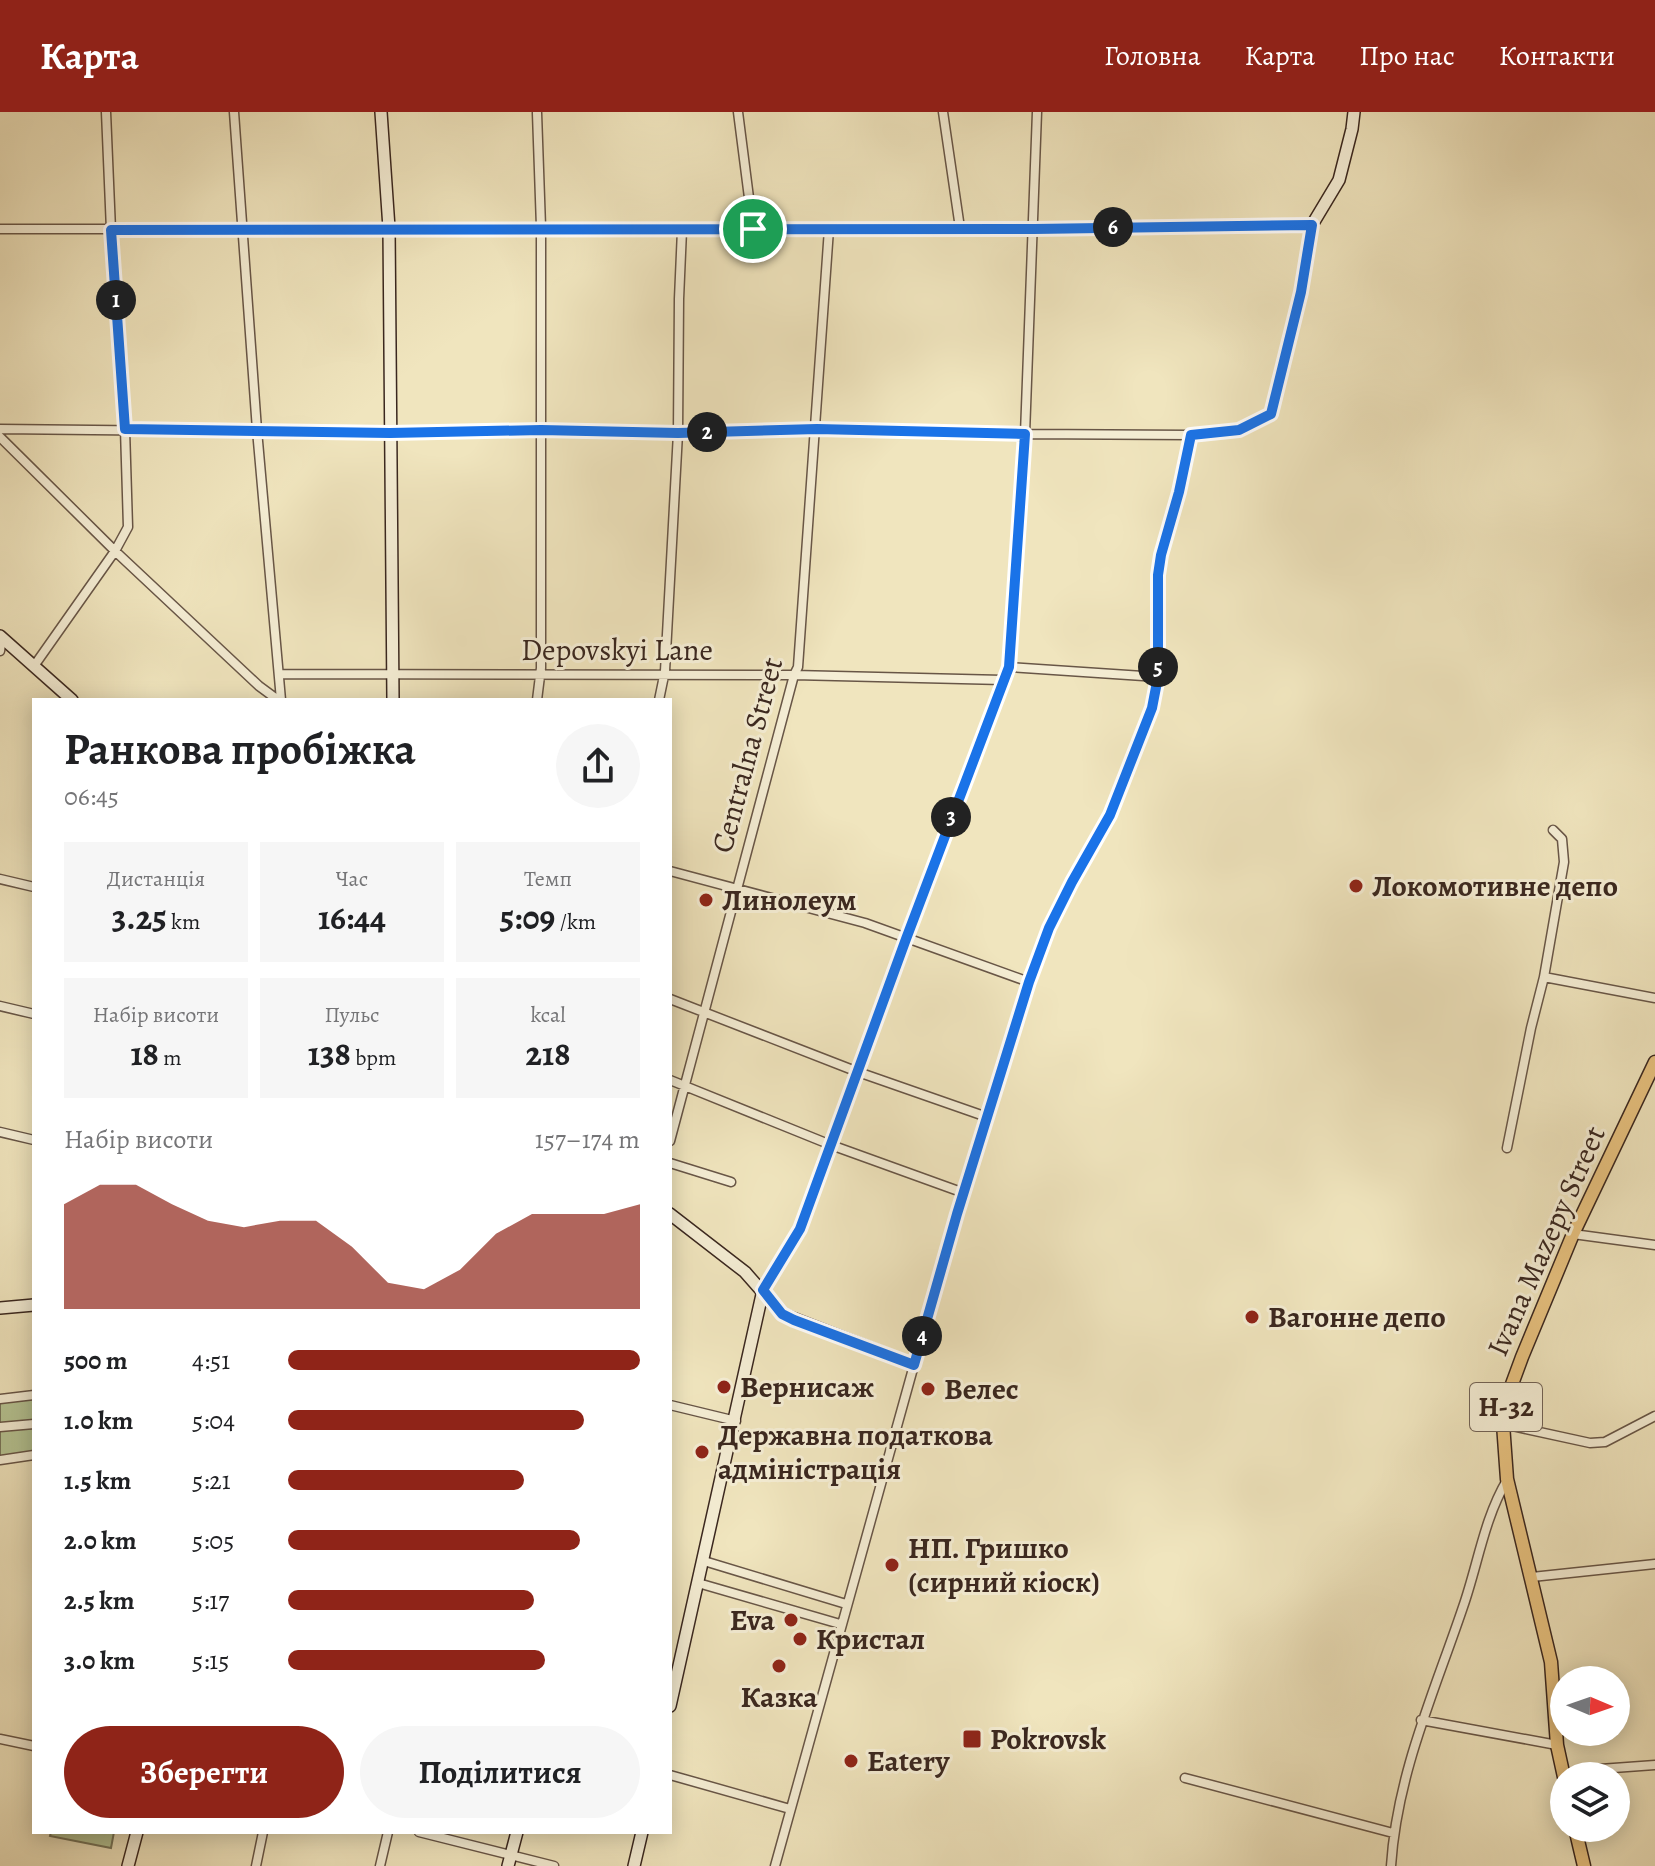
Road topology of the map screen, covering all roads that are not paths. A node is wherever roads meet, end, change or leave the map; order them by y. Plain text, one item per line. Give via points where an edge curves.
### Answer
1 (106, 112) edge
2 (234, 112) edge
3 (381, 112) edge
4 (738, 112) edge
5 (943, 112) edge
6 (1037, 112) edge
7 (1354, 112) edge
8 (537, 113) edge
9 (1312, 225) junction
10 (541, 227) junction
11 (389, 228) junction
12 (960, 228) junction
13 (0, 229) edge
14 (753, 229) junction
15 (829, 229) junction
16 (1034, 229) junction
17 (111, 230) junction
18 (243, 230) junction
19 (682, 230) junction
20 (0, 429) edge
21 (125, 429) junction
22 (817, 429) junction
23 (257, 430) junction
24 (541, 430) junction
25 (390, 433) junction
26 (678, 433) junction
27 (1025, 434) junction
28 (1191, 435) junction
29 (0, 437) edge
30 (115, 551) junction
31 (1, 637) edge
32 (0, 651) edge
33 (34, 666) junction
34 (1009, 667) junction
35 (541, 673) junction
36 (280, 674) junction
37 (395, 674) junction
38 (665, 674) junction
39 (794, 675) junction
40 (1158, 677) junction
41 (1003, 680) junction
42 (70, 698) edge
43 (276, 698) edge
44 (279, 698) edge
45 (393, 698) edge
46 (537, 698) edge
47 (659, 698) edge
48 (1553, 830) dead end
49 (672, 872) edge
50 (0, 879) edge
51 (32, 887) edge
52 (735, 890) junction
53 (906, 939) junction
54 (1544, 977) junction
55 (1029, 982) junction
56 (1655, 998) edge
57 (672, 1000) edge
58 (0, 1006) edge
59 (704, 1011) junction
60 (32, 1014) edge
61 (1655, 1062) edge
62 (858, 1072) junction
63 (1652, 1075) edge
64 (672, 1081) edge
65 (684, 1085) junction
66 (987, 1117) junction
67 (0, 1132) edge
68 (672, 1133) edge
69 (32, 1140) edge
70 (831, 1145) junction
71 (1507, 1148) dead end
72 (672, 1164) edge
73 (731, 1182) dead end
74 (964, 1193) junction
75 (672, 1216) edge
76 (1573, 1234) junction
77 (1655, 1245) edge
78 (763, 1290) junction
79 (32, 1305) edge
80 (0, 1308) edge
81 (914, 1365) junction
82 (32, 1395) edge
83 (0, 1399) edge
84 (672, 1405) edge
85 (1655, 1416) edge
86 (736, 1421) junction
87 (32, 1424) edge
88 (1503, 1424) junction
89 (0, 1427) edge
90 (32, 1455) edge
91 (0, 1460) edge
92 (1507, 1479) junction
93 (704, 1561) junction
94 (1655, 1564) edge
95 (1532, 1577) junction
96 (698, 1583) junction
97 (846, 1604) junction
98 (840, 1624) junction
99 (1551, 1666) edge
100 (672, 1697) edge
101 (1421, 1720) junction
102 (0, 1739) edge
103 (1550, 1744) edge
104 (32, 1746) edge
105 (1655, 1765) edge
106 (1630, 1767) edge
107 (672, 1776) edge
108 (1185, 1778) dead end
109 (790, 1809) junction
110 (1393, 1833) junction
111 (136, 1834) edge
112 (263, 1834) edge
113 (388, 1834) edge
114 (425, 1834) edge
115 (517, 1834) edge
116 (642, 1834) edge
117 (1578, 1842) edge
118 (510, 1861) edge
119 (128, 1866) edge
120 (256, 1866) edge
121 (380, 1866) edge
122 (554, 1866) edge
123 (634, 1866) edge
124 (775, 1866) edge
125 (1391, 1866) edge
126 (1584, 1866) edge

1 - 17 street
2 - 18 street
3 - 11 street
4 - 14 street
5 - 12 street
6 - 16 street
7 - 9 street via 1339,180
8 - 10 street
9 - 16 street
9 - 28 street via 1271,414 1239,430
10 - 11 street
10 - 19 street
10 - 24 street
11 - 18 street
11 - 25 street
12 - 15 street
12 - 16 street
13 - 17 street
14 - 15 street
14 - 19 street
15 - 22 street, Centralna Street
16 - 27 street
17 - 18 street
17 - 21 street
18 - 23 street
19 - 26 street
20 - 21 street
21 - 23 street
21 - 30 street via 128,527
22 - 26 street
22 - 27 street
22 - 39 street, Centralna Street
23 - 25 street
23 - 36 street
24 - 25 street
24 - 26 street
24 - 35 street
25 - 37 street
26 - 38 street
27 - 28 street
27 - 34 street
28 - 40 street via 1158,575
29 - 30 street
30 - 33 street
30 - 43 street
31 - 32 street
31 - 33 street
33 - 42 street
34 - 40 street
34 - 41 street
35 - 37 street, Depovskyi Lane
35 - 38 street, Depovskyi Lane
35 - 46 street
36 - 37 street, Depovskyi Lane
36 - 44 street
37 - 45 street
38 - 39 street, Depovskyi Lane
38 - 47 street
39 - 41 street, Depovskyi Lane
39 - 52 street, Centralna Street
40 - 55 street via 1152,708 1110,815 1049,928
41 - 53 street
48 - 54 street via 1562,839 1564,862
49 - 52 street
50 - 51 street
52 - 53 street via 865,923
52 - 59 street, Centralna Street
53 - 55 street
53 - 62 street
54 - 56 street
54 - 71 street
55 - 66 street
57 - 59 street
58 - 60 street
59 - 62 street
59 - 65 street, Centralna Street
61 - 63 main road, Ivana Mazepy Street / Н-32
62 - 66 street
62 - 70 street
63 - 76 main road, Ivana Mazepy Street / Н-32
64 - 65 street
65 - 68 street, Centralna Street
65 - 70 street
66 - 74 street
67 - 69 street
70 - 74 street
70 - 78 street via 800,1229
72 - 73 street
74 - 81 street
75 - 78 street
76 - 77 street
76 - 88 main road, Ivana Mazepy Street / Н-32 via 1517,1369
78 - 81 street via 782,1314 794,1320
78 - 86 street
79 - 80 street
81 - 97 street
82 - 83 street
84 - 86 street
85 - 88 street via 1605,1442 1590,1443
86 - 93 street
87 - 89 street
88 - 92 main road, Ivana Mazepy Street / Н-32
90 - 91 street
92 - 95 main road, Ivana Mazepy Street / Н-32
92 - 101 street via 1489,1514 1464,1605
93 - 96 street
93 - 97 street
94 - 95 street
95 - 99 main road, Ivana Mazepy Street / Н-32
96 - 98 street
96 - 100 street
97 - 98 street
98 - 109 street
101 - 103 street
101 - 110 street
102 - 104 street
105 - 106 street
107 - 109 street
108 - 110 street
109 - 124 street
110 - 125 street
111 - 119 street
112 - 120 street
113 - 121 street
114 - 118 street
115 - 118 street
116 - 123 street
117 - 126 main road
118 - 122 street

